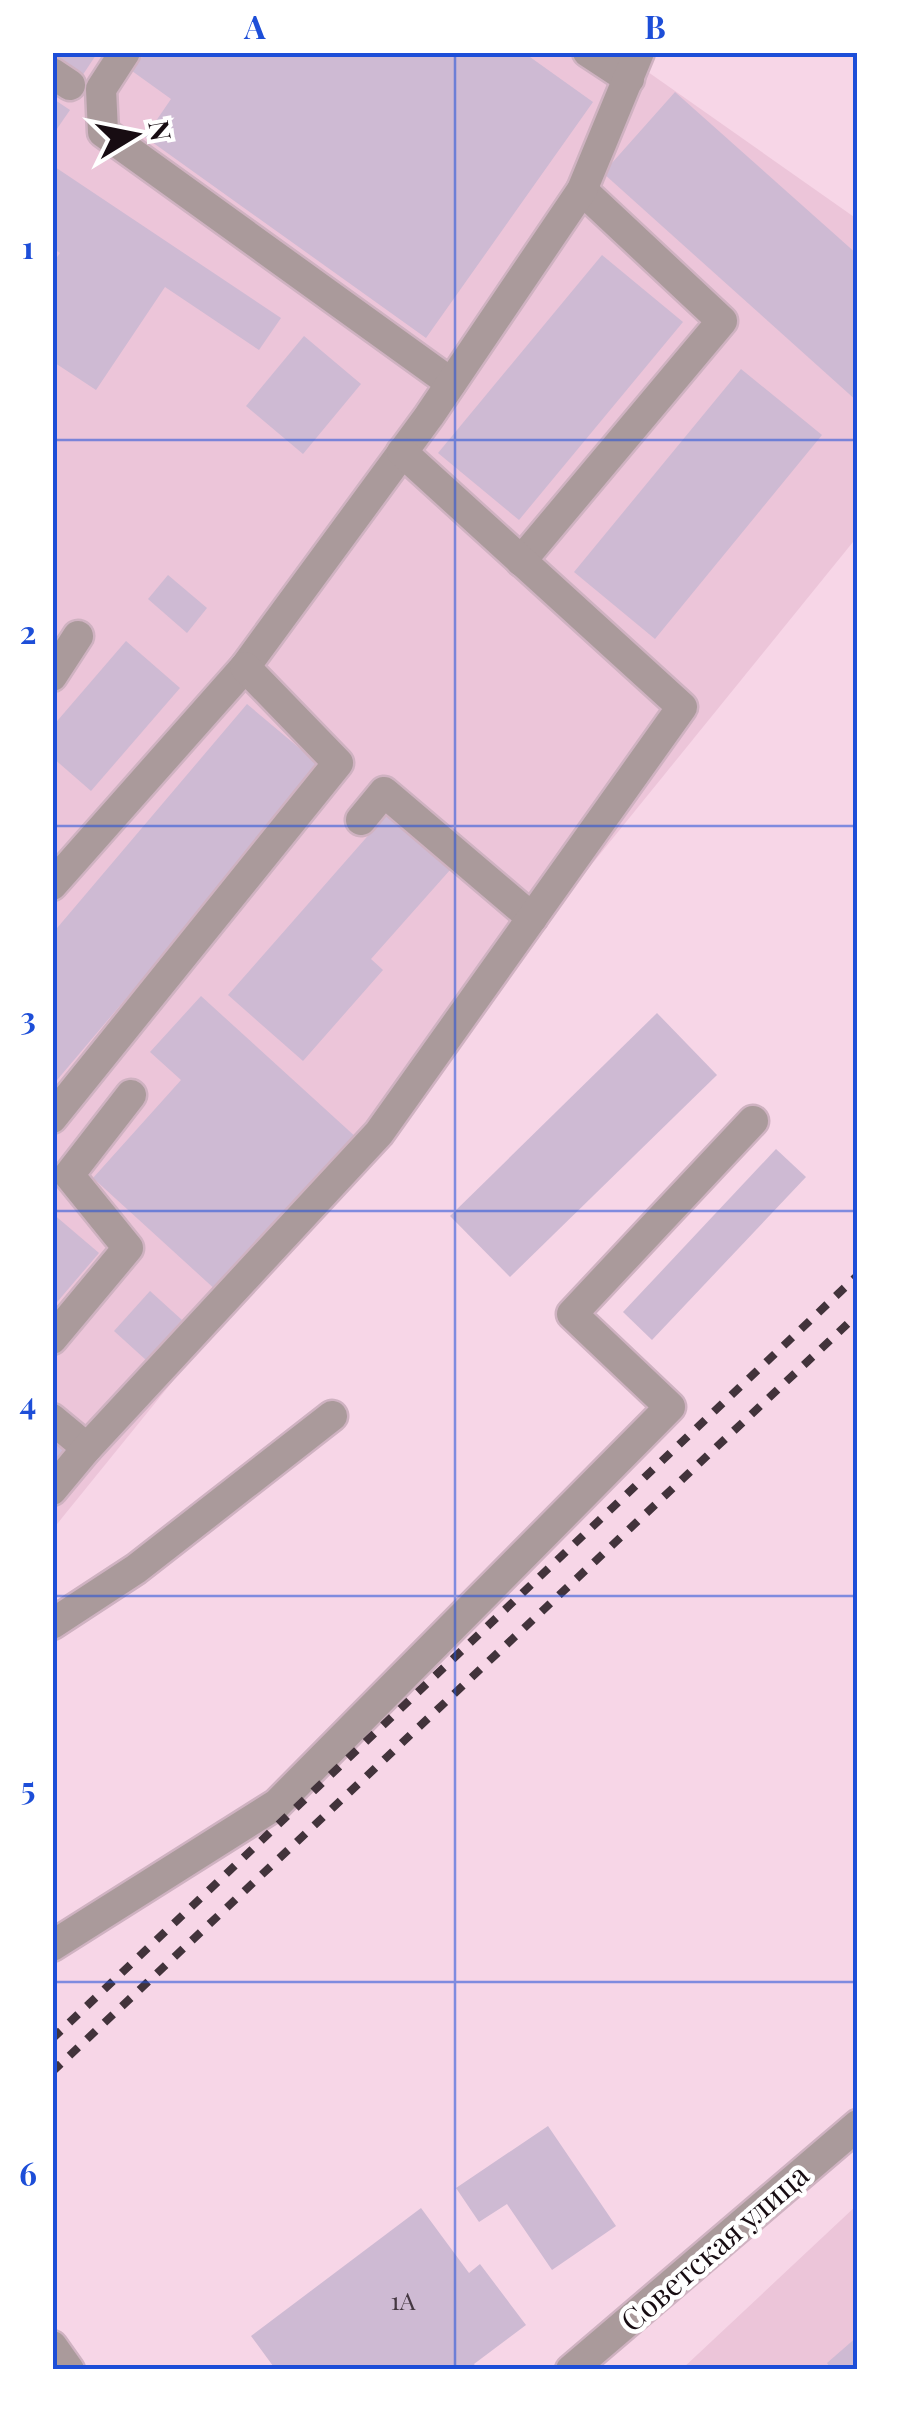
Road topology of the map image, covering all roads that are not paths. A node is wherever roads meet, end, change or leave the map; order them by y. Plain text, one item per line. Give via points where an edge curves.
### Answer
1 (125, 52) edge
2 (588, 52) edge
3 (634, 66) edge
4 (582, 190) junction
5 (452, 383) junction
6 (402, 452) junction
7 (521, 561) junction
8 (78, 636) dead end
9 (244, 667) junction
10 (52, 676) edge
11 (361, 820) dead end
12 (52, 886) edge
13 (532, 918) junction
14 (131, 1095) dead end
15 (52, 1118) edge
16 (753, 1121) dead end
17 (52, 1338) edge
18 (332, 1416) dead end
19 (52, 1419) edge
20 (86, 1448) junction
21 (52, 1490) edge
22 (52, 1624) edge
23 (52, 1946) edge
24 (858, 2124) edge
25 (571, 2370) edge

1 - 5 street via 101,89 103,132
2 - 3 street
3 - 4 street
4 - 5 street
4 - 7 street via 722,321
5 - 6 street
6 - 7 street
6 - 9 street
7 - 13 street via 682,707
8 - 10 street
9 - 12 street
9 - 15 street via 338,763
11 - 13 street via 384,792
13 - 20 street via 379,1133
14 - 17 street via 69,1175 128,1248
16 - 23 street via 572,1314 670,1407 277,1804
18 - 22 street via 136,1569
19 - 20 street
20 - 21 street
24 - 25 street, Советская улица

